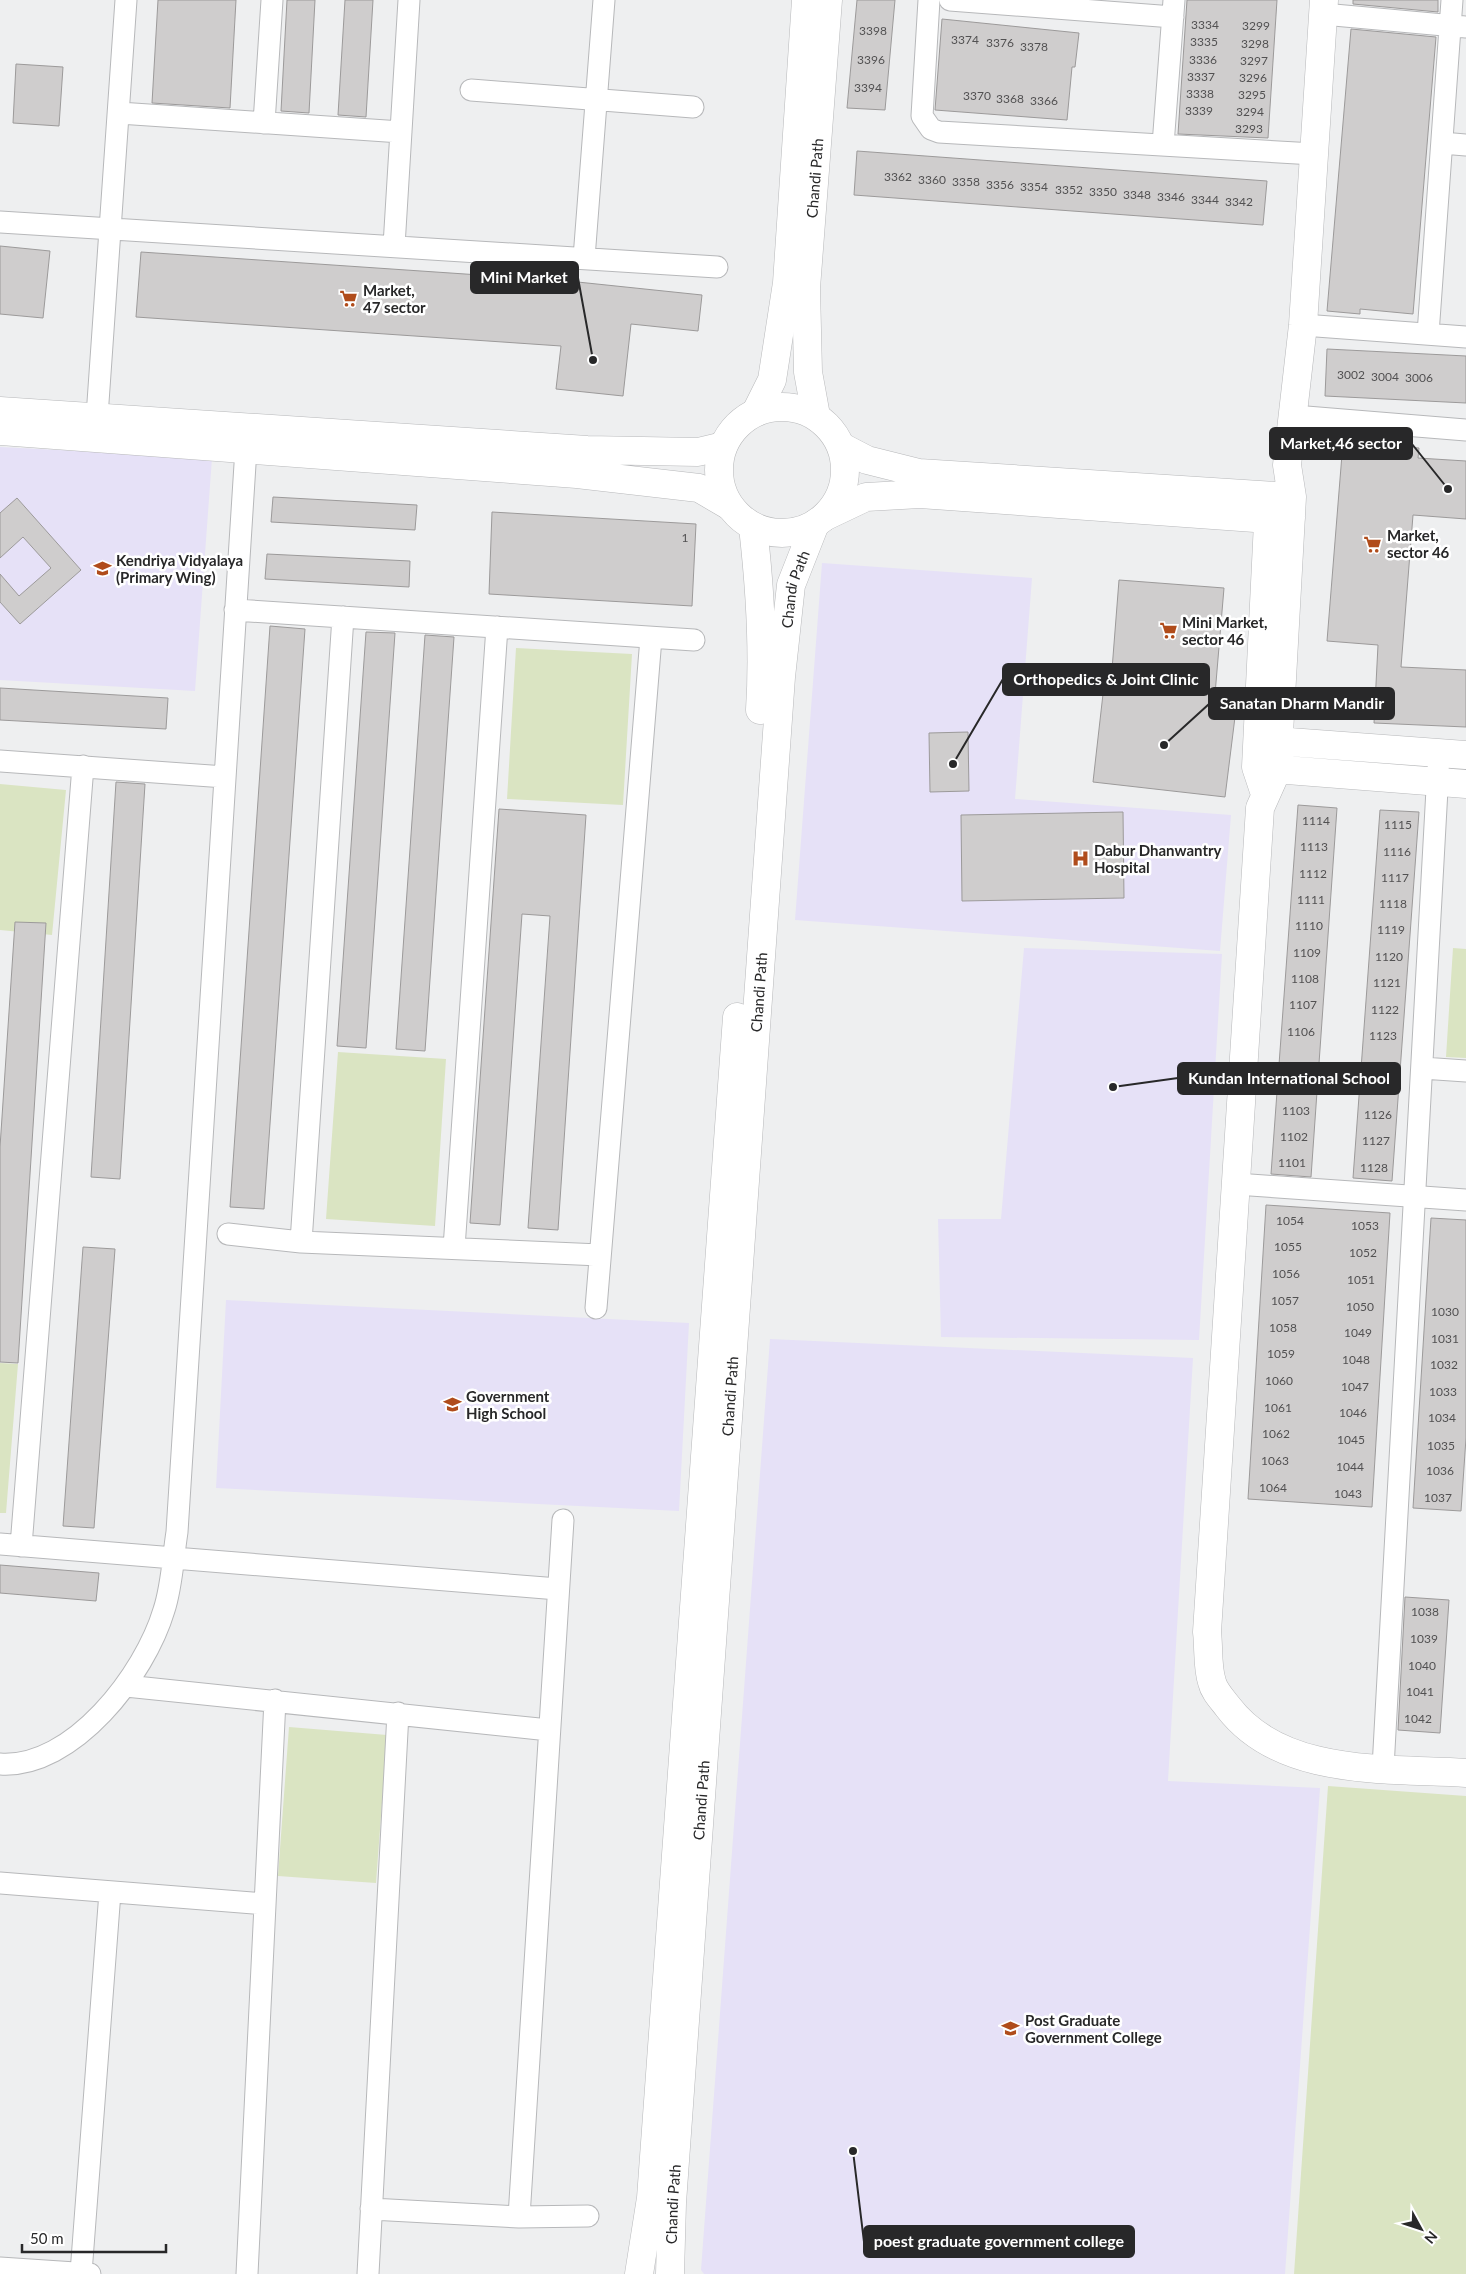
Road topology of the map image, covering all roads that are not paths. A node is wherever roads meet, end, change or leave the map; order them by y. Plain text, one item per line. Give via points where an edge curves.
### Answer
1 (126, 0) edge
2 (272, 0) edge
3 (408, 0) edge
4 (604, 0) edge
5 (806, 0) edge
6 (828, 0) edge
7 (929, 0) edge
8 (950, 0) edge
9 (1452, 0) edge
10 (1324, 7) edge
11 (1173, 8) edge
12 (1458, 26) edge
13 (471, 90) dead end
14 (596, 100) junction
15 (693, 107) dead end
16 (119, 113) junction
17 (264, 123) junction
18 (400, 132) junction
19 (1442, 143) junction
20 (1163, 145) junction
21 (1466, 145) edge
22 (1314, 154) junction
23 (0, 222) edge
24 (111, 228) junction
25 (394, 246) junction
26 (584, 258) junction
27 (717, 267) dead end
28 (1303, 325) junction
29 (1428, 334) junction
30 (1466, 337) edge
31 (0, 411) edge
32 (756, 412) junction
33 (816, 416) junction
34 (1294, 416) junction
35 (96, 428) junction
36 (1466, 430) edge
37 (0, 431) edge
38 (246, 438) junction
39 (723, 446) junction
40 (842, 447) junction
41 (728, 505) junction
42 (1280, 507) junction
43 (821, 520) junction
44 (753, 527) junction
45 (235, 610) junction
46 (343, 617) junction
47 (497, 627) junction
48 (651, 638) junction
49 (694, 640) dead end
50 (1268, 741) junction
51 (1439, 753) junction
52 (1466, 755) edge
53 (0, 761) edge
54 (83, 766) junction
55 (1266, 768) junction
56 (225, 777) junction
57 (1437, 782) junction
58 (1466, 784) edge
59 (1422, 1068) junction
60 (1466, 1071) edge
61 (1236, 1184) junction
62 (1415, 1196) junction
63 (1466, 1200) edge
64 (228, 1234) dead end
65 (301, 1242) junction
66 (454, 1248) junction
67 (600, 1255) junction
68 (596, 1308) dead end
69 (562, 1520) dead end
70 (0, 1544) edge
71 (21, 1546) junction
72 (172, 1557) junction
73 (558, 1589) junction
74 (126, 1686) junction
75 (275, 1700) junction
76 (398, 1713) junction
77 (548, 1730) junction
78 (0, 1764) edge
79 (1383, 1768) junction
80 (1466, 1773) edge
81 (0, 1883) edge
82 (110, 1892) junction
83 (265, 1904) junction
84 (371, 2209) junction
85 (588, 2216) dead end
86 (519, 2217) junction
87 (0, 2268) edge
88 (81, 2273) edge
89 (90, 2274) edge
90 (247, 2274) edge
91 (368, 2274) edge
92 (639, 2274) edge
93 (670, 2274) edge

1 - 16 street
2 - 17 street
3 - 18 street
4 - 14 street
5 - 32 main road, Chandi Path via 787,284 772,380
6 - 33 main road, Chandi Path via 806,288 808,372
7 - 20 street via 921,105 922,116 931,128 946,133
8 - 11 street
9 - 12 street
10 - 12 street
10 - 22 main road
11 - 20 street
12 - 19 street
13 - 14 street
14 - 15 street
14 - 26 street
16 - 17 street
16 - 24 street
17 - 18 street
18 - 25 street
19 - 21 street
19 - 29 street
20 - 22 street
22 - 28 main road
23 - 24 street
24 - 25 street
24 - 35 street
25 - 26 street
26 - 27 street
28 - 29 street
28 - 34 main road
29 - 30 street
31 - 35 main road
32 - 33 main road via 784,406
32 - 39 main road via 738,424
33 - 40 main road via 828,426
34 - 36 street
34 - 42 main road
35 - 37 main road
35 - 38 main road
38 - 39 main road via 698,452
38 - 41 main road via 699,488
38 - 45 street
39 - 41 main road via 718,468 721,490
40 - 42 main road via 867,460 919,474
40 - 43 main road via 846,472 840,496
41 - 44 main road
42 - 43 main road via 920,494 866,497
42 - 50 main road
43 - 44 main road via 802,531 780,534
43 - 93 main road, Chandi Path via 791,584 781,677
44 - 92 main road, Chandi Path via 761,600 762,680 651,2198
45 - 46 street
45 - 56 street
46 - 47 street
46 - 65 street
47 - 48 street
47 - 66 street
48 - 49 street
48 - 67 street
50 - 51 main road
50 - 55 main road
51 - 52 main road
51 - 57 street
53 - 54 street
54 - 56 street
54 - 71 street
55 - 57 main road
55 - 61 main road via 1265,794 1260,808
56 - 72 street
57 - 58 main road
57 - 59 street
59 - 60 street
59 - 62 street
61 - 62 street
61 - 79 main road via 1207,1632 1212,1681 1239,1722 1282,1751 1326,1764
62 - 63 street
62 - 79 street
64 - 65 street
65 - 66 street
66 - 67 street
67 - 68 street
69 - 73 street
70 - 71 street
71 - 72 street
72 - 73 street
72 - 74 street via 164,1610 138,1670
73 - 77 street
74 - 75 street
74 - 78 street via 92,1725 59,1747 33,1762
75 - 76 street
75 - 83 street
76 - 77 street
76 - 84 street
77 - 86 street
79 - 80 main road
81 - 82 street
82 - 83 street
82 - 88 street
83 - 90 street
84 - 86 street
84 - 91 street
85 - 86 street
87 - 88 street
88 - 89 street

